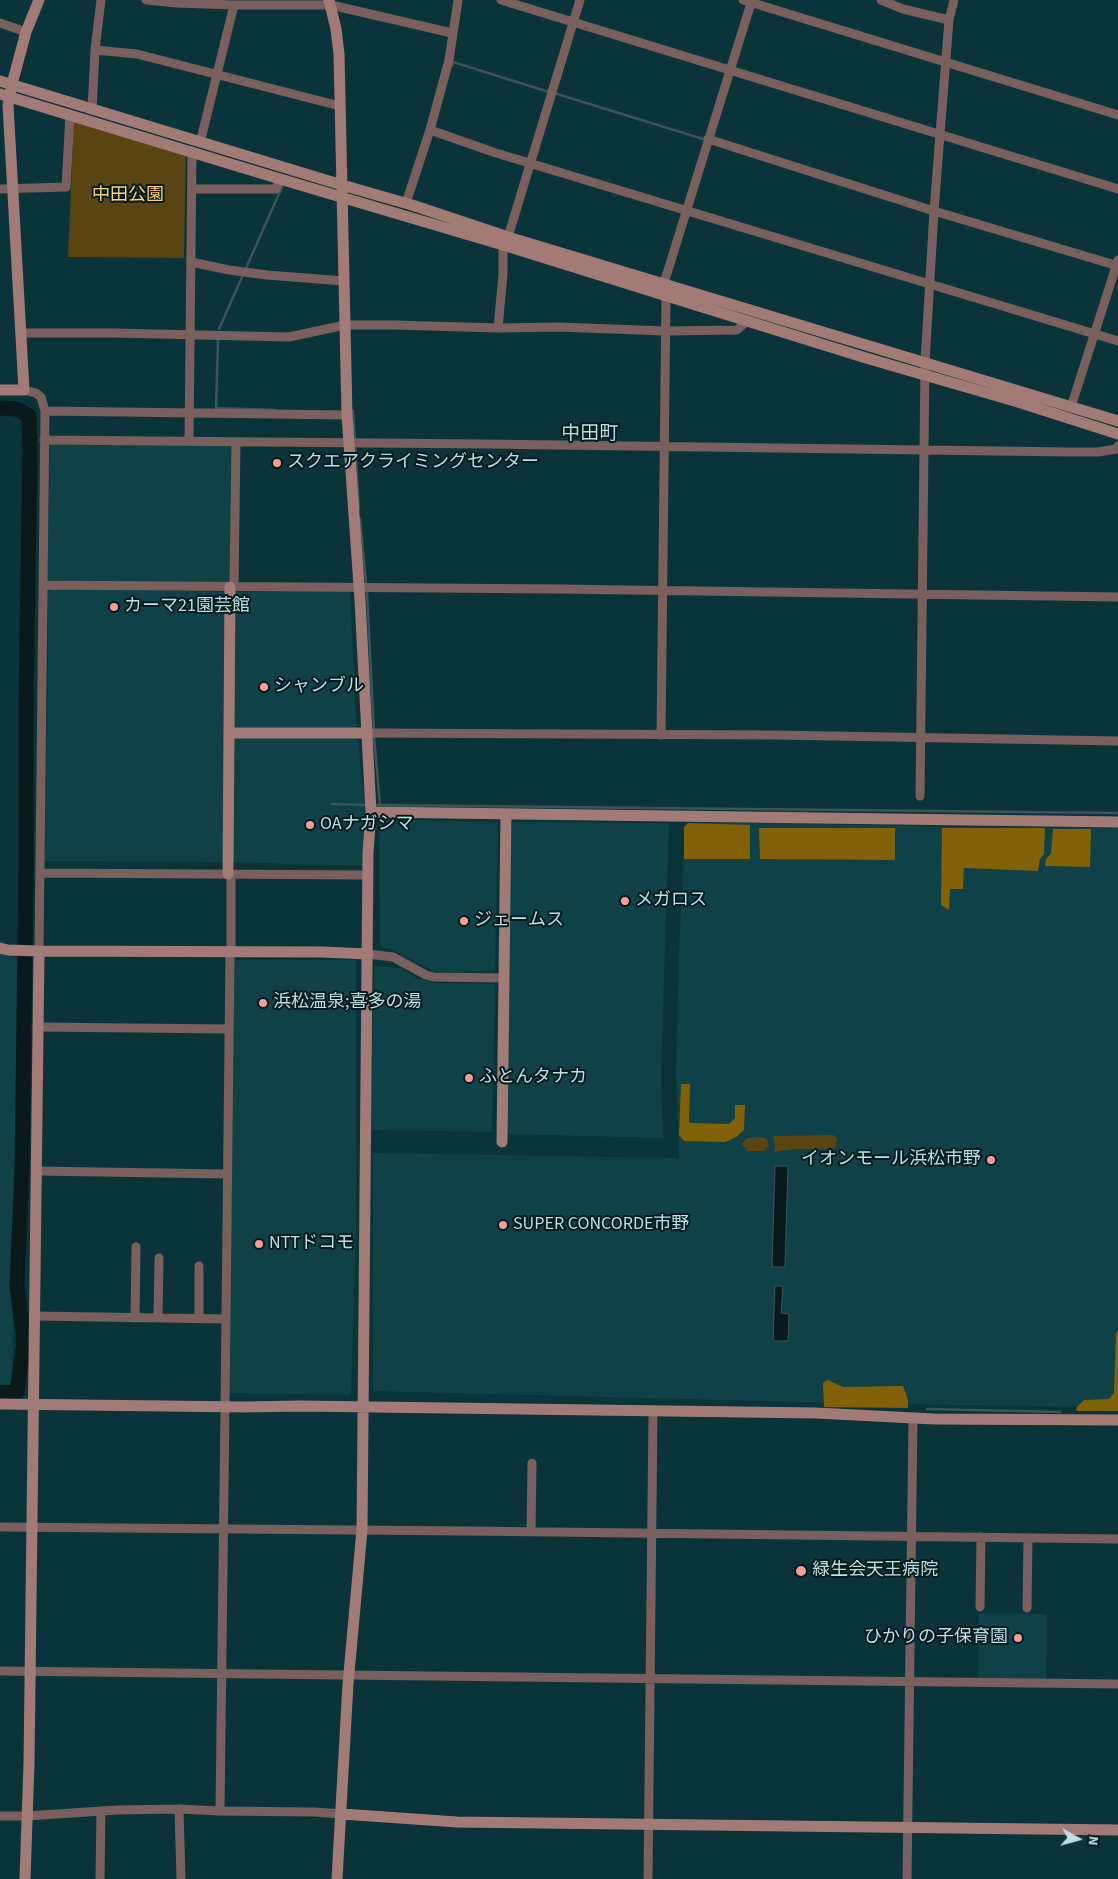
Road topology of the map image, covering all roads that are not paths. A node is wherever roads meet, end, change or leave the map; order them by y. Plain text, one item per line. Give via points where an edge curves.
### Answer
1 (39, 0) edge
2 (101, 0) edge
3 (146, 0) edge
4 (458, 0) edge
5 (501, 0) edge
6 (580, 0) edge
7 (881, 0) edge
8 (954, 0) edge
9 (167, 1) edge
10 (749, 1) edge
11 (330, 2) edge
12 (234, 5) junction
13 (949, 20) junction
14 (573, 22) junction
15 (0, 23) edge
16 (26, 32) junction
17 (452, 33) junction
18 (94, 50) junction
19 (946, 63) junction
20 (730, 70) junction
21 (217, 74) junction
22 (0, 81) edge
23 (7, 91) edge
24 (340, 106) junction
25 (92, 110) junction
26 (70, 114) junction
27 (1118, 115) edge
28 (430, 130) junction
29 (940, 136) junction
30 (708, 139) junction
31 (196, 147) junction
32 (530, 163) junction
33 (280, 180) junction
34 (13, 188) junction
35 (0, 189) edge
36 (192, 189) junction
37 (1118, 190) edge
38 (342, 191) junction
39 (406, 203) junction
40 (686, 210) junction
41 (934, 210) junction
42 (506, 241) junction
43 (191, 262) junction
44 (1117, 264) edge
45 (344, 281) junction
46 (664, 283) junction
47 (930, 285) junction
48 (666, 296) junction
49 (747, 321) junction
50 (345, 325) junction
51 (498, 328) junction
52 (665, 331) junction
53 (21, 333) junction
54 (1094, 333) junction
55 (191, 335) junction
56 (1118, 341) edge
57 (925, 362) junction
58 (926, 374) junction
59 (0, 390) edge
60 (24, 390) junction
61 (1072, 407) junction
62 (44, 411) junction
63 (190, 412) junction
64 (348, 415) junction
65 (1118, 421) edge
66 (1118, 434) edge
67 (44, 440) junction
68 (189, 442) junction
69 (236, 442) junction
70 (349, 443) junction
71 (1118, 446) edge
72 (664, 447) junction
73 (924, 451) junction
74 (43, 585) junction
75 (232, 586) junction
76 (359, 588) junction
77 (662, 592) junction
78 (923, 594) junction
79 (1118, 596) edge
80 (366, 732) junction
81 (229, 733) junction
82 (661, 735) junction
83 (920, 738) junction
84 (1118, 741) edge
85 (920, 796) dead end
86 (376, 813) junction
87 (506, 814) junction
88 (1118, 822) edge
89 (40, 873) junction
90 (228, 874) junction
91 (368, 875) junction
92 (0, 948) edge
93 (39, 951) junction
94 (230, 953) junction
95 (368, 954) junction
96 (503, 978) junction
97 (38, 1027) junction
98 (229, 1029) junction
99 (502, 1142) dead end
100 (36, 1171) junction
101 (227, 1174) junction
102 (136, 1247) dead end
103 (159, 1258) dead end
104 (199, 1266) dead end
105 (34, 1316) junction
106 (135, 1318) junction
107 (158, 1318) junction
108 (199, 1318) junction
109 (226, 1319) junction
110 (225, 1403) junction
111 (0, 1404) edge
112 (33, 1404) junction
113 (364, 1407) junction
114 (653, 1412) junction
115 (913, 1418) junction
116 (1118, 1420) edge
117 (532, 1464) dead end
118 (0, 1527) edge
119 (32, 1527) junction
120 (223, 1530) junction
121 (362, 1530) junction
122 (531, 1531) junction
123 (651, 1534) junction
124 (911, 1537) junction
125 (980, 1537) junction
126 (1028, 1538) junction
127 (1118, 1539) edge
128 (980, 1607) dead end
129 (1027, 1608) dead end
130 (0, 1671) edge
131 (30, 1672) junction
132 (222, 1674) junction
133 (349, 1675) junction
134 (650, 1679) junction
135 (909, 1682) junction
136 (1118, 1684) edge
137 (179, 1809) junction
138 (101, 1811) junction
139 (220, 1812) junction
140 (342, 1814) junction
141 (0, 1816) edge
142 (27, 1816) junction
143 (648, 1825) junction
144 (907, 1829) junction
145 (1118, 1830) edge
146 (26, 1879) edge
147 (100, 1879) edge
148 (180, 1879) edge
149 (337, 1879) edge
150 (648, 1879) edge
151 (907, 1879) edge

1 - 16 street
2 - 18 street
3 - 9 street
4 - 17 street
5 - 14 street
6 - 14 street
7 - 13 street
8 - 13 street
9 - 12 street
10 - 19 street
10 - 20 street
11 - 12 street
11 - 17 street
11 - 24 street via 338,42
12 - 21 street
13 - 19 street
14 - 20 street
14 - 32 street
15 - 16 street
16 - 23 street
17 - 28 street via 449,60
18 - 21 street via 137,54
18 - 25 street
19 - 27 street
19 - 29 street
20 - 29 street
20 - 30 street
21 - 24 street
21 - 31 street
22 - 23 street
23 - 25 street
23 - 26 street
23 - 34 street
24 - 38 street
25 - 31 street
26 - 31 street
26 - 34 street via 66,187
28 - 32 street via 461,143
28 - 39 street
29 - 37 street
29 - 41 street
30 - 40 street
30 - 41 street
31 - 33 street
31 - 36 street
31 - 38 street
32 - 40 street
32 - 42 street
33 - 36 street via 276,189
33 - 38 street
34 - 35 street
34 - 53 street
36 - 43 street
38 - 39 street
38 - 42 street
38 - 45 street
39 - 42 street
40 - 46 street
40 - 47 street
41 - 44 street
41 - 47 street
42 - 46 street
42 - 48 street
42 - 51 street
43 - 45 street via 250,273
43 - 55 street
44 - 54 street
45 - 50 street
46 - 57 street
47 - 54 street
47 - 57 street
48 - 49 street
48 - 52 street
49 - 52 street via 737,330
49 - 58 street
50 - 51 street
50 - 55 street via 289,337
50 - 64 street
51 - 52 street
52 - 72 street
53 - 55 street
53 - 60 street
54 - 56 street
54 - 61 street
55 - 63 street
57 - 58 street
57 - 61 street
58 - 66 street
58 - 73 street
59 - 60 street
60 - 62 street via 41,397
61 - 65 street
62 - 63 street
62 - 67 street
63 - 64 street
63 - 68 street
64 - 70 street
67 - 68 street
67 - 74 street
68 - 69 street
69 - 70 street
69 - 75 street
70 - 72 street
70 - 76 street
71 - 73 street via 1098,452
72 - 73 street
72 - 77 street
73 - 78 street
74 - 75 street
74 - 89 street
75 - 76 street
75 - 81 street
76 - 77 street
76 - 80 street
77 - 78 street
77 - 82 street
78 - 79 street
78 - 83 street
80 - 81 street
80 - 82 street
80 - 86 street
81 - 90 street
82 - 83 street
83 - 84 street
83 - 85 street
86 - 87 street
86 - 91 street via 368,826
87 - 88 street
87 - 96 street
89 - 90 street
89 - 93 street
90 - 91 street
90 - 94 street via 231,878
91 - 95 street
92 - 93 street
93 - 94 street
93 - 97 street
94 - 95 street
94 - 98 street
95 - 96 street via 393,957 434,977
95 - 113 street
96 - 99 street
97 - 98 street
97 - 100 street
98 - 101 street
100 - 101 street
100 - 105 street
101 - 109 street
102 - 106 street
103 - 107 street
104 - 108 street
105 - 106 street
105 - 112 street
106 - 107 street
107 - 108 street
108 - 109 street
109 - 110 street
110 - 112 street
110 - 113 street
110 - 120 street
111 - 112 street
112 - 119 street
113 - 114 street
113 - 121 street
114 - 115 street via 816,1413
114 - 123 street
115 - 116 street
115 - 124 street
117 - 122 street
118 - 119 street
119 - 120 street
119 - 131 street
120 - 121 street
120 - 132 street
121 - 122 street
121 - 133 street
122 - 123 street
123 - 124 street
123 - 134 street
124 - 125 street
124 - 135 street
125 - 126 street
125 - 128 street
126 - 127 street
126 - 129 street
130 - 131 street
131 - 132 street
131 - 142 street
132 - 133 street
132 - 139 street
133 - 134 street
133 - 140 street
134 - 135 street
134 - 143 street
135 - 136 street
135 - 144 street
137 - 138 street
137 - 139 street
137 - 148 street
138 - 142 street
138 - 147 street
139 - 140 street
140 - 143 street via 457,1822
140 - 149 street
141 - 142 street
142 - 146 street
143 - 144 street
143 - 150 street
144 - 145 street
144 - 151 street

